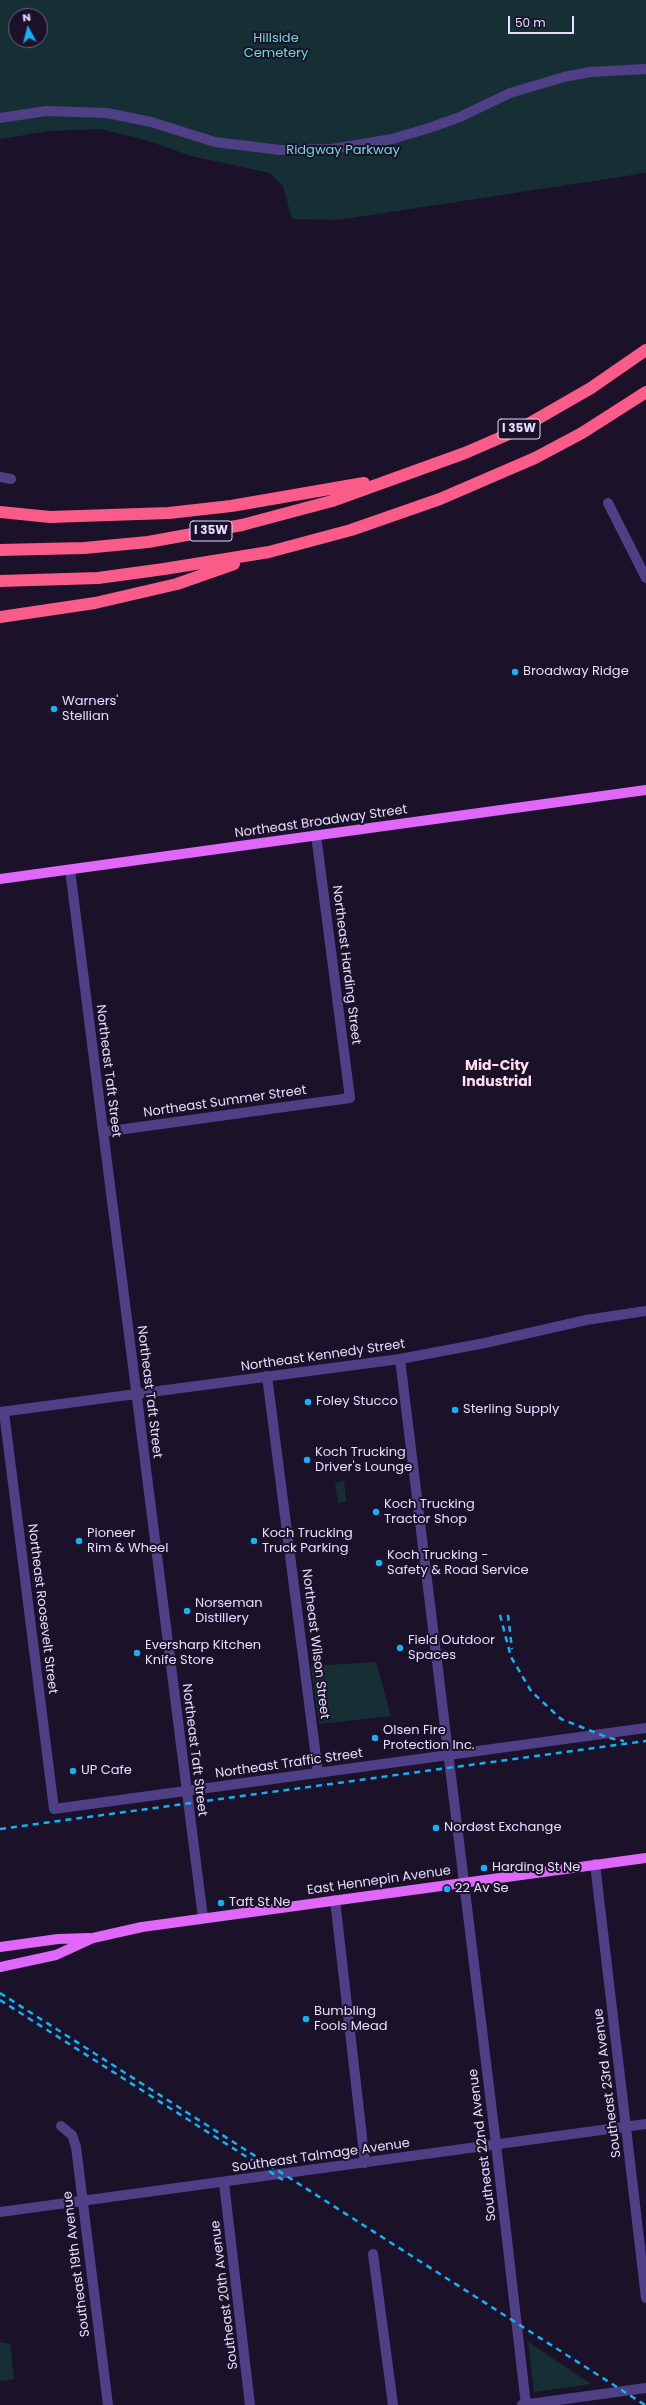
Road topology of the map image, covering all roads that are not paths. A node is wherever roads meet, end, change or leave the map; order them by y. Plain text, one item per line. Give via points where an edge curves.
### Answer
1 (646, 69) edge
2 (0, 118) edge
3 (646, 348) edge
4 (646, 392) edge
5 (414, 472) junction
6 (0, 477) edge
7 (11, 479) dead end
8 (608, 503) dead end
9 (0, 512) edge
10 (0, 550) edge
11 (269, 552) junction
12 (646, 578) edge
13 (0, 581) edge
14 (0, 617) edge
15 (646, 790) edge
16 (316, 835) junction
17 (70, 870) junction
18 (0, 879) edge
19 (350, 1098) joint
20 (103, 1132) junction
21 (646, 1310) edge
22 (400, 1359) junction
23 (267, 1376) junction
24 (136, 1394) junction
25 (2, 1412) edge
26 (646, 1728) edge
27 (449, 1755) junction
28 (318, 1773) junction
29 (186, 1791) junction
30 (54, 1809) joint
31 (646, 1858) edge
32 (595, 1864) junction
33 (464, 1882) junction
34 (335, 1900) junction
35 (203, 1918) junction
36 (93, 1938) junction
37 (0, 1947) edge
38 (0, 1967) edge
39 (646, 2124) edge
40 (61, 2126) dead end
41 (627, 2126) junction
42 (496, 2144) junction
43 (365, 2162) junction
44 (224, 2182) junction
45 (83, 2200) junction
46 (0, 2212) edge
47 (373, 2254) dead end
48 (646, 2298) edge
49 (646, 2388) edge
50 (108, 2405) edge
51 (250, 2405) edge
52 (393, 2405) edge
53 (524, 2405) edge

1 - 2 street via 590,72 564,77 510,93 429,128 392,139 332,149 280,150 215,142 151,122 107,113 46,111
3 - 5 highway, I 35W via 618,371 518,430
4 - 11 highway, I 35W via 582,433 535,458 447,496 358,528
5 - 9 highway via 292,496 169,514 50,517
5 - 10 highway, I 35W via 324,503 242,525 148,542 84,548
6 - 7 street
8 - 12 street
11 - 13 highway, I 35W via 98,578
11 - 14 highway via 177,584 95,603
15 - 16 main road, Northeast Broadway Street
16 - 17 main road, Northeast Broadway Street
16 - 19 street, Northeast Harding Street
17 - 18 main road, Northeast Broadway Street
17 - 20 street, Northeast Taft Street
19 - 20 street, Northeast Summer Street
20 - 24 street, Northeast Taft Street
21 - 22 street, Northeast Kennedy Street
22 - 23 street, Northeast Kennedy Street
22 - 27 street
23 - 24 street, Northeast Kennedy Street
23 - 28 street, Northeast Wilson Street
24 - 25 street, Northeast Kennedy Street
24 - 29 street, Northeast Taft Street
25 - 30 street, Northeast Roosevelt Street
26 - 27 street, Northeast Traffic Street
27 - 28 street, Northeast Traffic Street
27 - 33 street
28 - 29 street, Northeast Traffic Street
29 - 30 street, Northeast Traffic Street
29 - 35 street, Northeast Taft Street
31 - 32 main road, East Hennepin Avenue
32 - 33 main road, East Hennepin Avenue
32 - 41 street, Southeast 23rd Avenue
33 - 34 main road, East Hennepin Avenue
33 - 42 street, Southeast 22nd Avenue
34 - 35 main road, East Hennepin Avenue
34 - 43 street
35 - 36 main road, East Hennepin Avenue via 130,1929
36 - 37 main road, East Hennepin Avenue via 58,1939
36 - 38 main road, East Hennepin Avenue via 56,1955
39 - 41 street, Southeast Talmage Avenue
40 - 45 street, Southeast 19th Avenue via 72,2135 76,2147
41 - 42 street, Southeast Talmage Avenue
41 - 48 street, Southeast 23rd Avenue
42 - 43 street, Southeast Talmage Avenue
42 - 53 street, Southeast 22nd Avenue
43 - 44 street, Southeast Talmage Avenue
44 - 45 street, Southeast Talmage Avenue
44 - 51 street, Southeast 20th Avenue
45 - 46 street, Southeast Talmage Avenue
45 - 50 street, Southeast 19th Avenue
47 - 52 street
49 - 53 street

